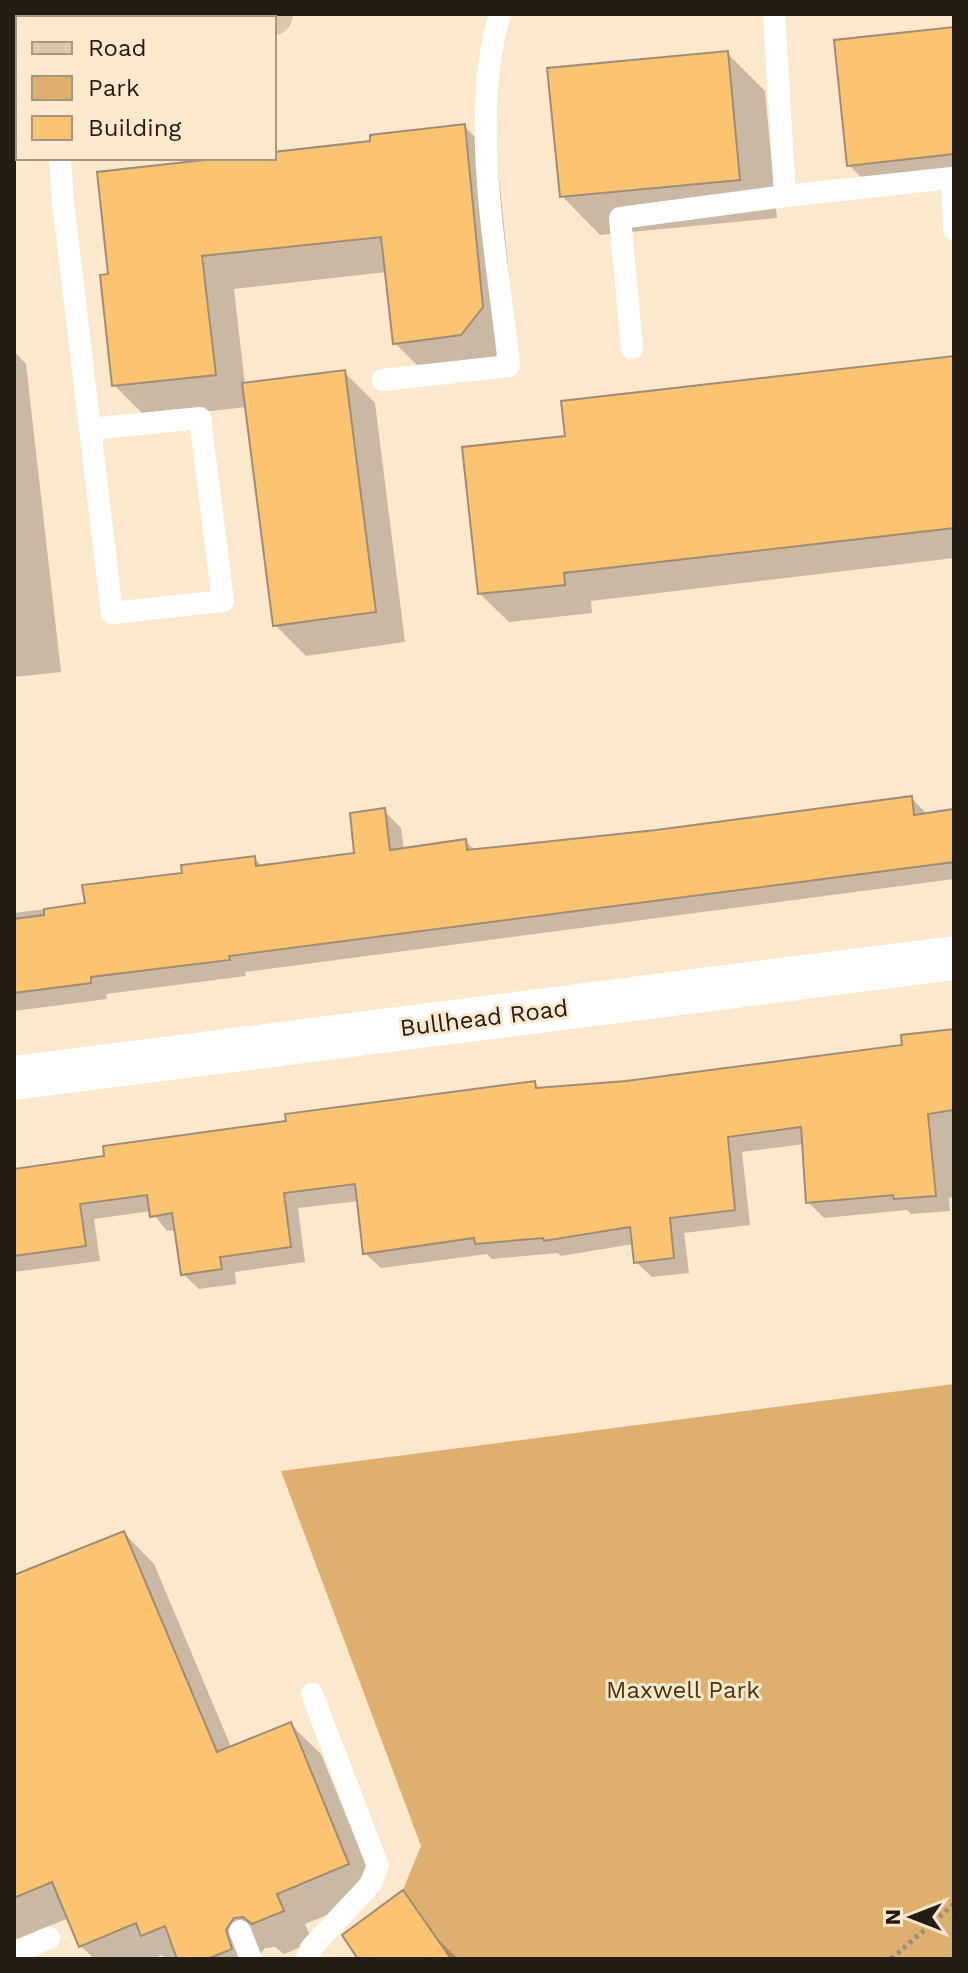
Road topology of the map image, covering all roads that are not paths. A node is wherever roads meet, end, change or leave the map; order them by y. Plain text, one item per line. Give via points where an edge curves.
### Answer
1 (500, 14) edge
2 (774, 14) edge
3 (60, 160) edge
4 (785, 196) junction
5 (954, 230) edge
6 (632, 348) dead end
7 (383, 380) dead end
8 (91, 429) junction
9 (954, 958) edge
10 (14, 1078) edge
11 (312, 1694) dead end
12 (240, 1931) dead end
13 (49, 1938) dead end
14 (14, 1953) edge
15 (251, 1959) edge
16 (307, 1959) edge

1 - 7 lane via 492,38 484,123 509,366
2 - 4 lane
3 - 8 lane
4 - 5 lane via 952,178
4 - 6 lane via 620,218
8 - 8 lane via 112,613 223,601 200,418
9 - 10 street, Bullhead Road
11 - 16 lane via 378,1866 370,1885 311,1948
12 - 15 lane
13 - 14 lane

